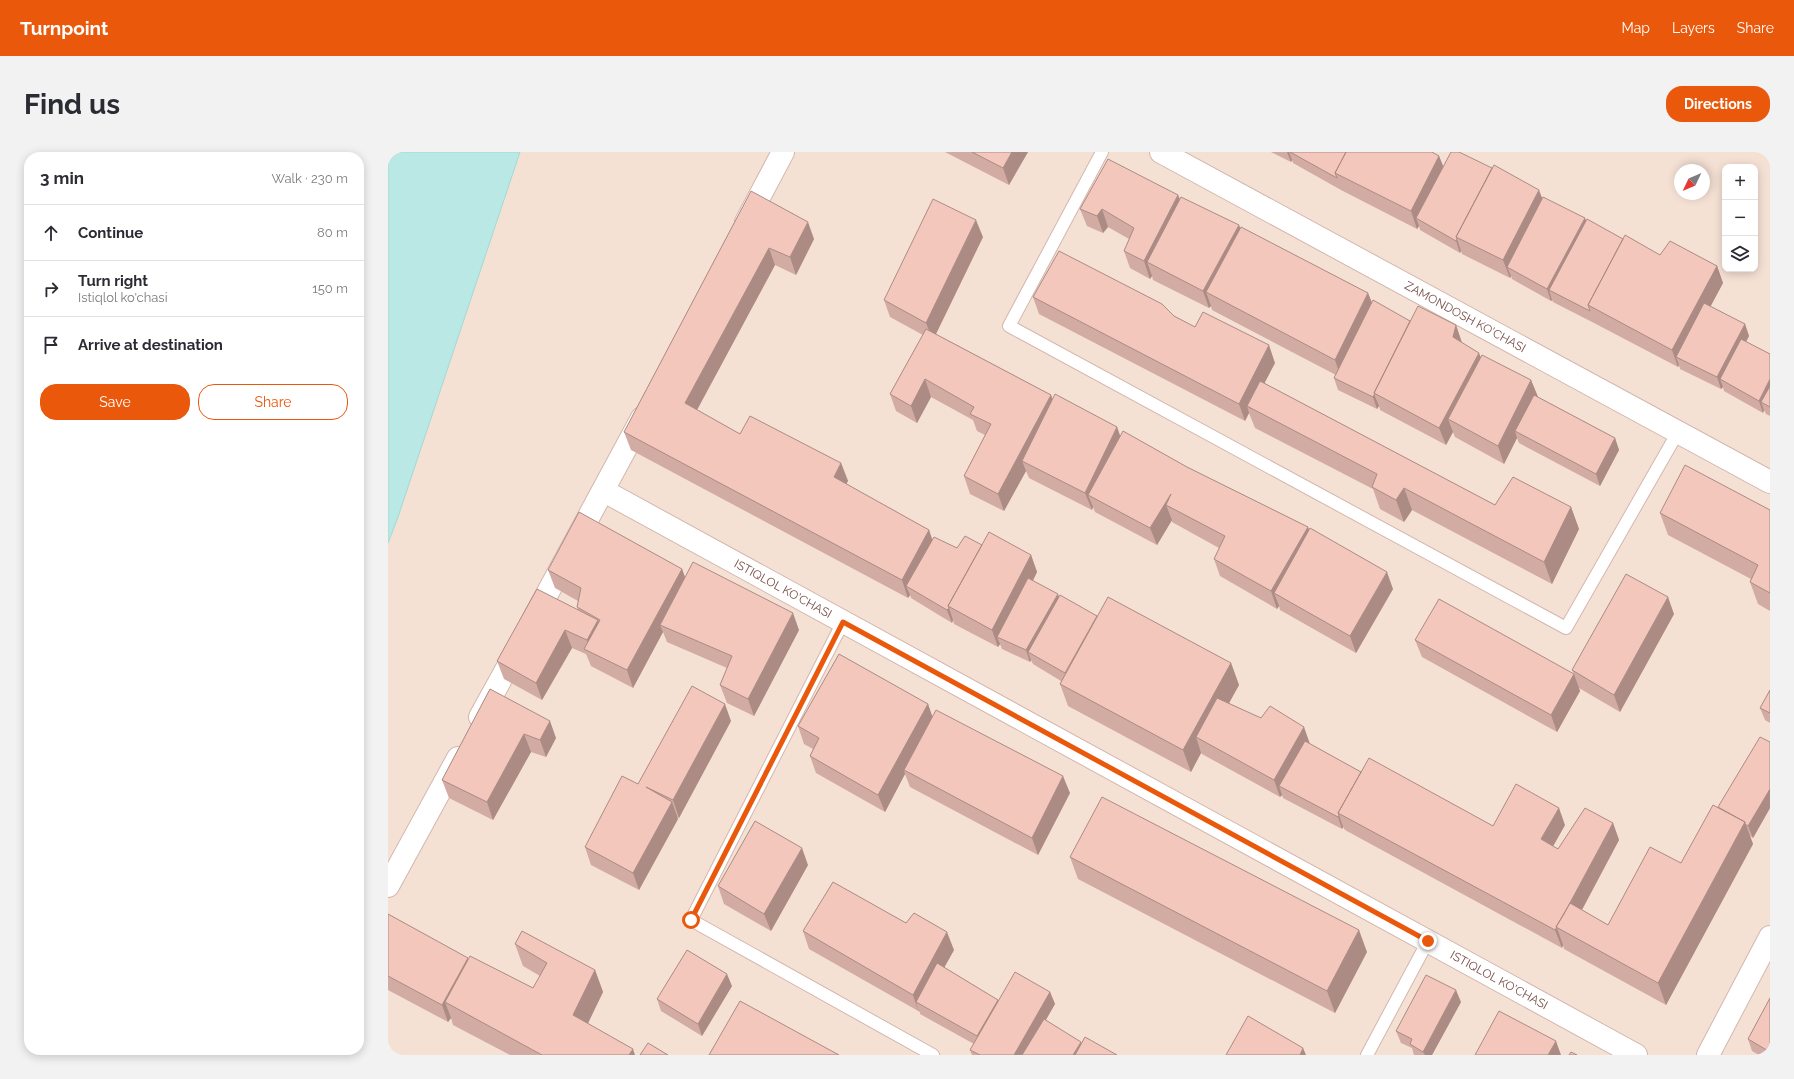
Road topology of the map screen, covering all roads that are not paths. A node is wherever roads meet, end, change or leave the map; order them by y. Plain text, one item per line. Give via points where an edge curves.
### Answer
1 (783, 152) edge
2 (1102, 152) edge
3 (1160, 152) edge
4 (738, 237) edge
5 (652, 399) edge
6 (1678, 432) junction
7 (1770, 482) edge
8 (604, 491) junction
9 (843, 622) junction
10 (388, 886) edge
11 (1770, 937) edge
12 (1428, 941) junction
13 (933, 1055) edge
14 (1366, 1055) edge
15 (1636, 1055) edge
16 (1708, 1055) edge

1 - 4 street
2 - 6 lane via 1009,326 1566,628
3 - 6 street, ZAMONDOSH KO'CHASI
5 - 8 street
6 - 7 street, ZAMONDOSH KO'CHASI
8 - 9 street, ISTIQLOL KO'CHASI
8 - 10 street
9 - 12 street, ISTIQLOL KO'CHASI
9 - 13 lane via 691,920
11 - 16 street
12 - 14 lane
12 - 15 street, ISTIQLOL KO'CHASI

